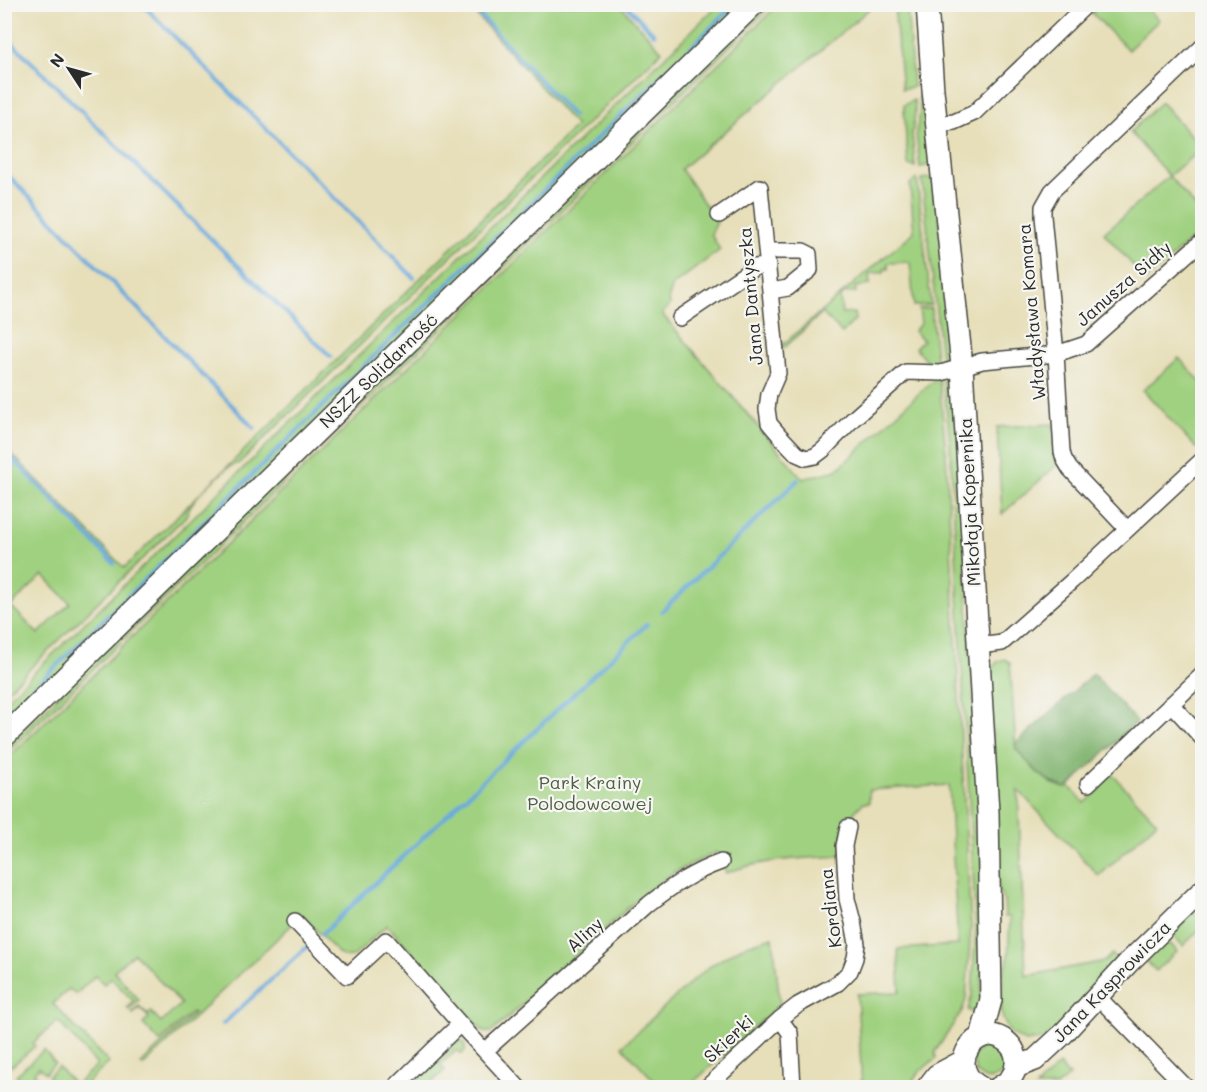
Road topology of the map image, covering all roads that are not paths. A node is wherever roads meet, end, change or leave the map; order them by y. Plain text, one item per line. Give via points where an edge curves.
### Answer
1 (754, 4) edge
2 (927, 4) edge
3 (1087, 4) edge
4 (1203, 47) edge
5 (937, 124) junction
6 (719, 215) dead end
7 (1203, 241) edge
8 (767, 258) junction
9 (771, 291) junction
10 (680, 318) dead end
11 (1056, 354) junction
12 (962, 366) junction
13 (1203, 460) edge
14 (1127, 529) junction
15 (979, 646) junction
16 (1203, 675) edge
17 (1171, 704) junction
18 (4, 737) edge
19 (1203, 738) edge
20 (1088, 784) dead end
21 (848, 827) dead end
22 (721, 862) dead end
23 (1200, 898) edge
24 (295, 921) dead end
25 (1098, 996) junction
26 (780, 1019) junction
27 (460, 1024) junction
28 (1003, 1048) junction
29 (485, 1051) junction
30 (975, 1080) edge
31 (999, 1087) edge
32 (394, 1088) edge
33 (519, 1088) edge
34 (706, 1088) edge
35 (793, 1088) edge
36 (927, 1088) edge
37 (943, 1088) edge
38 (1187, 1088) edge

1 - 18 street, NSZZ Solidarność
2 - 5 street, Mikołaja Kopernika
3 - 5 street via 974,113
4 - 11 street, Władysława Komara via 1047,197 1042,216
5 - 12 street, Mikołaja Kopernika
6 - 8 street, Jana Dantyszka via 760,187
7 - 11 street, Janusza Sidły via 1086,344
8 - 9 street, Jana Dantyszka
8 - 9 street via 803,251 809,254 810,270 788,288
8 - 10 street
9 - 12 street, Jana Dantyszka via 778,374 767,403 767,415 780,436 806,458 823,450 906,372 941,373
11 - 12 street, Janusza Sidły
11 - 14 street, Władysława Komara via 1064,459
12 - 15 street, Mikołaja Kopernika
13 - 14 street
14 - 15 street via 1002,643
15 - 28 street, Mikołaja Kopernika via 988,812 991,1000
16 - 17 street
17 - 19 street
17 - 20 street
21 - 26 street, Kordiana via 844,868 857,944 855,958 850,971 838,983
22 - 29 street, Aliny via 695,872 649,904
23 - 25 street, Jana Kasprowicza via 1141,950
24 - 27 street via 347,976 386,940
25 - 28 street, Jana Kasprowicza via 1048,1048
25 - 38 street
26 - 34 street, Skierki
26 - 35 street via 790,1033
27 - 29 street
27 - 32 street
28 - 30 street via 969,1046 965,1053
28 - 31 street via 1013,1076
29 - 33 street
30 - 36 street via 938,1075
30 - 37 street via 962,1080

